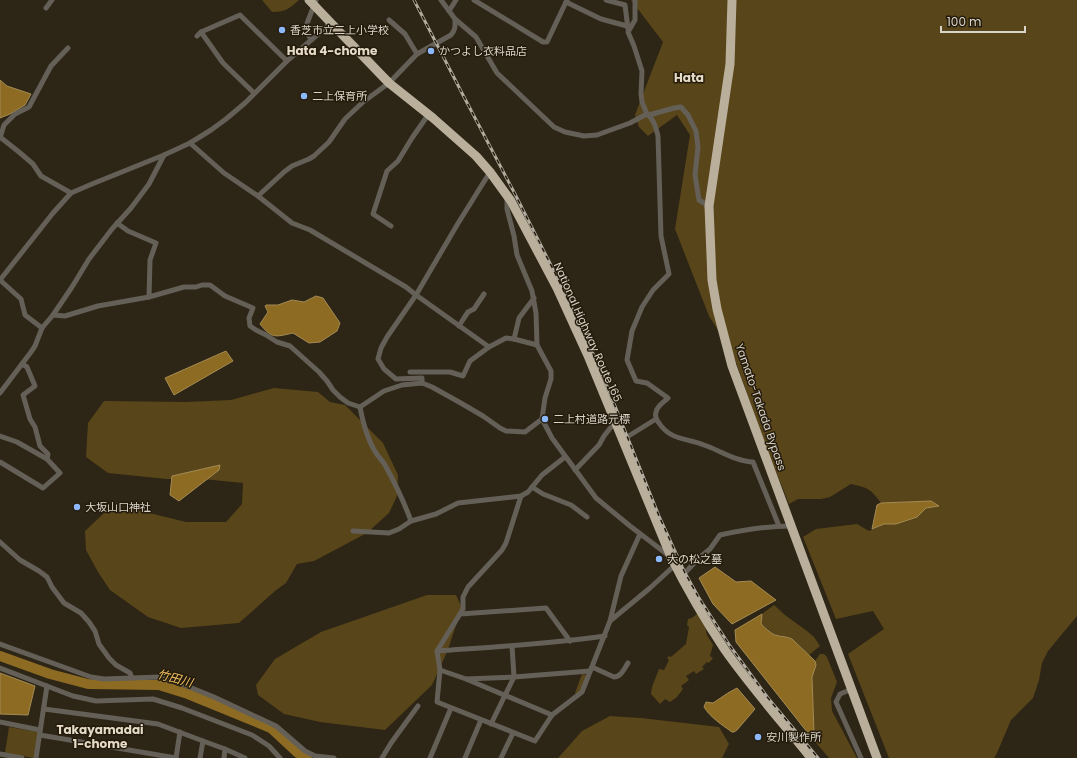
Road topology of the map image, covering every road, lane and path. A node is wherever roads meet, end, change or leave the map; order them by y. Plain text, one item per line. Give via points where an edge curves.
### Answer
1 (52, 0) edge
2 (441, 0) edge
3 (456, 0) edge
4 (474, 0) edge
5 (606, 0) edge
6 (635, 0) edge
7 (732, 0) edge
8 (566, 1) edge
9 (313, 2) edge
10 (46, 8) dead end
11 (449, 11) junction
12 (455, 19) junction
13 (389, 20) dead end
14 (331, 23) junction
15 (628, 29) junction
16 (311, 40) junction
17 (68, 48) dead end
18 (416, 54) junction
19 (287, 61) junction
20 (389, 83) junction
21 (254, 93) junction
22 (648, 114) junction
23 (428, 115) junction
24 (0, 137) edge
25 (190, 143) junction
26 (164, 155) junction
27 (490, 172) junction
28 (71, 193) junction
29 (507, 195) junction
30 (258, 196) junction
31 (709, 206) junction
32 (117, 223) junction
33 (391, 226) dead end
34 (0, 280) edge
35 (484, 294) dead end
36 (416, 295) junction
37 (149, 297) junction
38 (534, 298) junction
39 (53, 315) junction
40 (459, 326) junction
41 (42, 328) junction
42 (514, 339) junction
43 (537, 345) junction
44 (489, 346) junction
45 (22, 364) junction
46 (410, 372) dead end
47 (422, 383) junction
48 (0, 393) edge
49 (360, 407) junction
50 (542, 419) junction
51 (656, 419) junction
52 (615, 422) junction
53 (0, 436) edge
54 (622, 438) junction
55 (565, 457) junction
56 (48, 459) junction
57 (0, 462) edge
58 (574, 470) junction
59 (532, 487) junction
60 (521, 496) junction
61 (587, 517) dead end
62 (411, 521) junction
63 (779, 526) junction
64 (791, 526) junction
65 (353, 531) dead end
66 (640, 534) junction
67 (0, 542) edge
68 (673, 561) junction
69 (681, 577) junction
70 (460, 614) junction
71 (610, 620) junction
72 (605, 636) junction
73 (570, 641) junction
74 (0, 644) edge
75 (512, 646) junction
76 (437, 651) junction
77 (628, 663) dead end
78 (0, 668) edge
79 (591, 669) junction
80 (440, 670) junction
81 (514, 677) junction
82 (132, 678) junction
83 (466, 679) junction
84 (47, 686) junction
85 (852, 689) junction
86 (505, 696) junction
87 (418, 706) dead end
88 (451, 708) junction
89 (44, 709) junction
90 (552, 715) junction
91 (481, 720) junction
92 (0, 722) edge
93 (492, 724) junction
94 (40, 732) junction
95 (180, 732) junction
96 (513, 733) junction
97 (203, 741) junction
98 (225, 749) junction
99 (0, 754) edge
100 (22, 758) edge
101 (36, 758) edge
102 (176, 758) edge
103 (200, 758) edge
104 (224, 758) edge
105 (245, 758) edge
106 (280, 758) edge
107 (334, 758) edge
108 (382, 758) edge
109 (430, 758) edge
110 (465, 758) edge
111 (501, 758) edge
112 (811, 758) edge
113 (861, 758) edge
114 (878, 758) edge

1 - 10 street
2 - 11 street
3 - 11 street
4 - 8 street via 543,42 547,42
5 - 15 street via 625,5
6 - 15 street via 635,20
7 - 31 highway, Yamato-Takada Bypass via 730,64
8 - 15 street via 601,20
9 - 14 highway, National Highway Route 165
9 - 16 street via 306,26
11 - 12 street
12 - 18 street via 456,27 451,35
12 - 22 street via 476,37 497,73 554,127 584,136 597,135
13 - 18 street via 404,34
14 - 16 street
14 - 20 highway, National Highway Route 165
15 - 22 street via 642,71 642,102
16 - 19 street
17 - 24 street via 51,66 29,106 4,124
18 - 20 street
19 - 21 street
19 - 21 street via 240,15 199,34 223,63
20 - 23 highway, National Highway Route 165
20 - 30 street via 345,119 329,142 314,156 292,166
21 - 25 street via 226,119
22 - 31 street via 680,107 688,115 694,126 698,146 695,175 699,200
22 - 51 street via 658,136 661,236 669,274 653,290 642,307 632,331 627,360 636,381 647,383 668,398 655,412
23 - 27 highway, National Highway Route 165 via 476,156
23 - 33 street via 398,161 387,171 373,214
24 - 28 street via 33,164 42,176
25 - 26 street
25 - 30 street via 224,173
26 - 28 street
26 - 32 street via 149,184
27 - 29 highway, National Highway Route 165
27 - 36 street
28 - 34 street
29 - 38 street via 507,208 517,255
29 - 52 highway, National Highway Route 165 via 557,288
30 - 36 street via 292,223 310,230 350,253
31 - 64 highway, Yamato-Takada Bypass via 712,280 717,309 732,366
32 - 37 street via 128,231 156,243 150,260
32 - 39 street via 89,259
34 - 41 street via 21,299 25,315
35 - 40 street
36 - 40 street
36 - 47 street via 387,337 378,359 384,369 396,379 422,378
37 - 39 street via 98,306 65,316
37 - 49 street via 184,287 196,288 202,284 210,284 225,296 253,308 249,318 250,326 277,342 290,346 340,397
38 - 42 street via 519,318
38 - 43 street
39 - 41 street
40 - 44 street
41 - 45 street via 35,346
42 - 43 street
42 - 44 street via 506,338
43 - 50 street via 552,376
44 - 46 street via 470,361 463,376 450,372
45 - 48 street
45 - 56 street via 35,386 23,395 40,446 48,454
47 - 49 street via 402,385 384,391
47 - 50 street via 463,404 506,431 525,432
49 - 62 street via 364,429 404,501
50 - 55 street
51 - 54 street
51 - 63 street via 670,435 698,442 753,462
52 - 54 highway, National Highway Route 165
52 - 58 street via 598,445
53 - 56 street
54 - 68 highway, National Highway Route 165
55 - 58 street
55 - 59 street via 542,475
56 - 57 street via 60,473 43,488
58 - 66 street via 596,498
59 - 60 street
59 - 61 street via 571,505
60 - 62 street via 458,502 436,514
60 - 70 street via 506,543 468,587
62 - 65 street via 389,533
63 - 64 street
63 - 69 street via 720,535 710,550
64 - 85 highway, Yamato-Takada Bypass
66 - 68 street
66 - 71 street via 621,576
67 - 82 street via 20,560 46,577 64,603 81,613 95,631 99,644 108,658 130,673
68 - 69 highway, National Highway Route 165
68 - 71 street via 650,588
69 - 112 highway, National Highway Route 165 via 726,650
70 - 73 street via 546,608
70 - 76 street
71 - 72 street
72 - 73 street
72 - 79 street
73 - 75 street
74 - 82 street via 90,677
75 - 76 street
75 - 81 street
76 - 80 street
77 - 79 street via 617,677
78 - 84 street
79 - 81 street
79 - 90 street via 582,692
80 - 83 street
80 - 88 street via 437,702
81 - 83 street
81 - 86 street
82 - 107 street via 160,677 177,682 276,726 305,751 315,756
83 - 86 street
84 - 89 street
84 - 106 street via 96,701 153,699 252,735 269,746
85 - 113 street via 840,694 836,702
85 - 114 highway, Yamato-Takada Bypass
86 - 90 street
86 - 93 street
87 - 108 street
88 - 91 street
88 - 109 street
89 - 94 street
89 - 95 street via 158,724
90 - 96 street via 535,741
91 - 93 street
91 - 110 street
92 - 94 street
93 - 96 street
94 - 101 street
94 - 102 street
95 - 97 street
95 - 102 street
96 - 111 street
97 - 98 street
97 - 103 street
98 - 104 street
98 - 105 street
99 - 100 street

